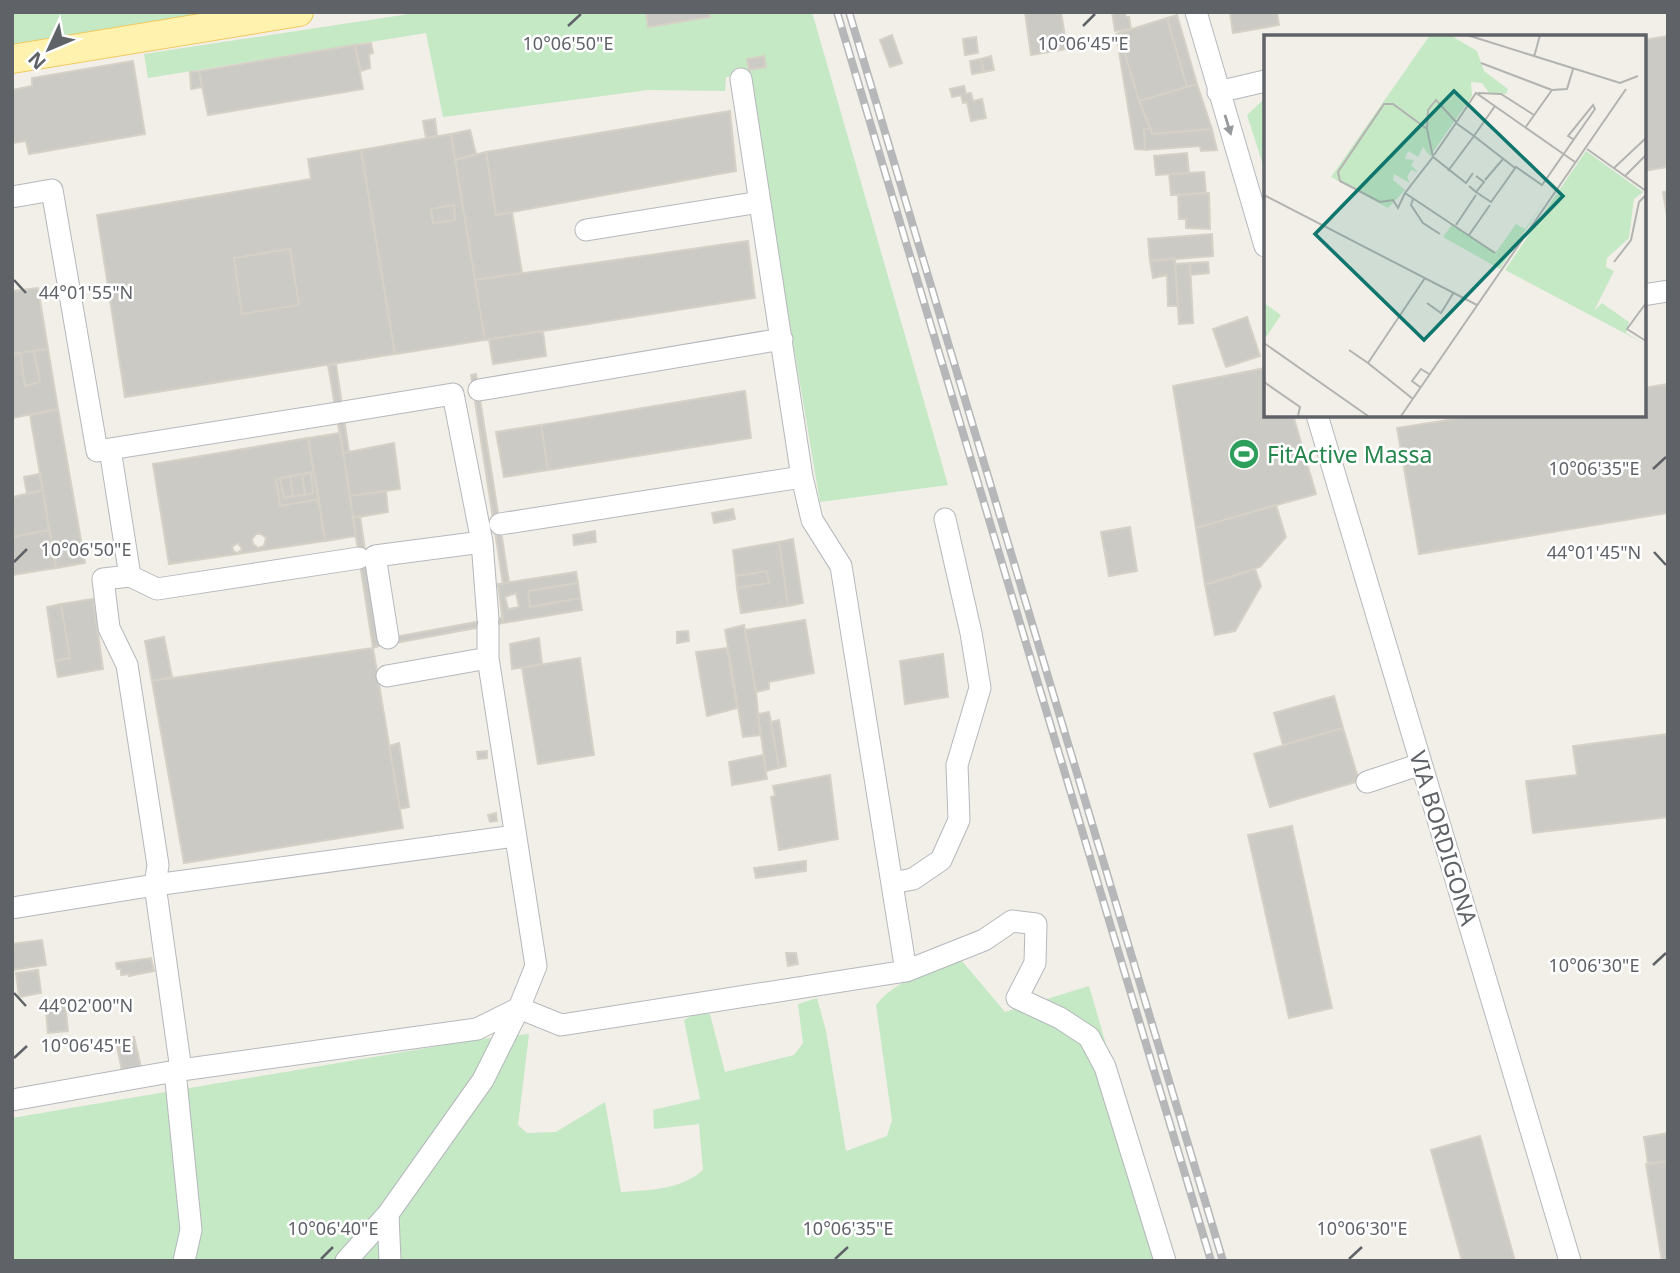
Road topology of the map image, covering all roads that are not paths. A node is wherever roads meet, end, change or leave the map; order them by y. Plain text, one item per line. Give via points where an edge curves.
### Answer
1 (299, 12) edge
2 (1196, 12) edge
3 (12, 59) edge
4 (741, 79) dead end
5 (1264, 81) edge
6 (1218, 92) junction
7 (12, 198) edge
8 (760, 202) junction
9 (586, 230) dead end
10 (1264, 243) edge
11 (1668, 291) edge
12 (1645, 295) edge
13 (782, 339) junction
14 (468, 392) junction
15 (1317, 416) edge
16 (110, 449) junction
17 (802, 477) junction
18 (945, 519) dead end
19 (489, 529) junction
20 (367, 557) junction
21 (130, 576) junction
22 (488, 658) junction
23 (1422, 764) junction
24 (1367, 782) dead end
25 (515, 836) junction
26 (892, 883) junction
27 (155, 885) junction
28 (12, 908) edge
29 (906, 971) junction
30 (519, 1008) junction
31 (178, 1070) junction
32 (12, 1100) edge
33 (388, 1214) junction
34 (184, 1261) edge
35 (346, 1261) edge
36 (390, 1261) edge
37 (1165, 1261) edge
38 (1570, 1261) edge

1 - 3 main road
2 - 6 street
4 - 8 street
5 - 6 street
6 -> 10 street
7 - 16 street via 52,190 97,451
8 - 9 street
8 - 13 street
11 - 12 street
13 - 14 street
13 - 17 street
14 - 16 street
14 - 19 street
15 - 23 street, VIA BORDIGONA
16 - 21 street
17 - 19 street
17 - 26 street via 812,520 841,566
18 - 26 street via 980,688 957,765 959,820 941,860 913,879
19 - 20 street
19 - 22 street
20 - 21 street via 157,589
20 - 22 street via 389,641 390,675
21 - 27 street via 103,579 109,628 127,664 158,865
22 - 25 street
23 - 24 street
23 - 38 street, VIA BORDIGONA
25 - 27 street
25 - 30 street via 536,966
26 - 29 street
27 - 28 street
27 - 31 street
29 - 30 street via 561,1025
29 - 37 street via 984,940 1012,921 1036,924 1035,963 1017,998 1059,1018 1088,1037 1094,1047 1105,1067
30 - 31 street via 477,1029
30 - 33 street via 484,1080
31 - 32 street
31 - 34 street via 191,1230
33 - 35 street
33 - 36 street

